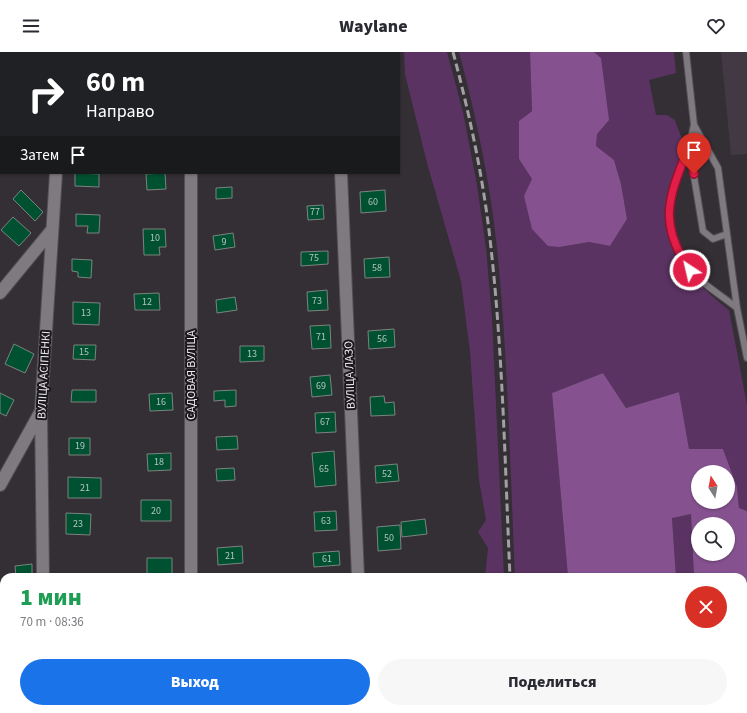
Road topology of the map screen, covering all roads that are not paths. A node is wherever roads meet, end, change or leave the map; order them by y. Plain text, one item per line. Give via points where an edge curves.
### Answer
1 (686, 52) edge
2 (694, 125) junction
3 (689, 146) junction
4 (56, 174) edge
5 (191, 174) edge
6 (341, 174) edge
7 (51, 231) junction
8 (727, 234) junction
9 (0, 293) edge
10 (737, 308) junction
11 (747, 358) edge
12 (42, 410) junction
13 (0, 485) edge
14 (43, 573) edge
15 (191, 573) edge
16 (358, 573) edge

1 - 2 lane
2 - 3 lane
2 - 8 lane via 718,168
3 - 8 lane via 703,231 713,239
3 - 10 lane via 672,190 669,205 671,231 679,254 690,270
4 - 7 street, ВУЛІЦА АСІПЕНКІ
5 - 15 street, САДОВАЯ ВУЛІЦА
6 - 16 street, ВУЛІЦА ЛАЗО
7 - 9 street
7 - 12 street, ВУЛІЦА АСІПЕНКІ
8 - 10 lane
10 - 11 lane
12 - 13 street
12 - 14 street, ВУЛІЦА АСІПЕНКІ

